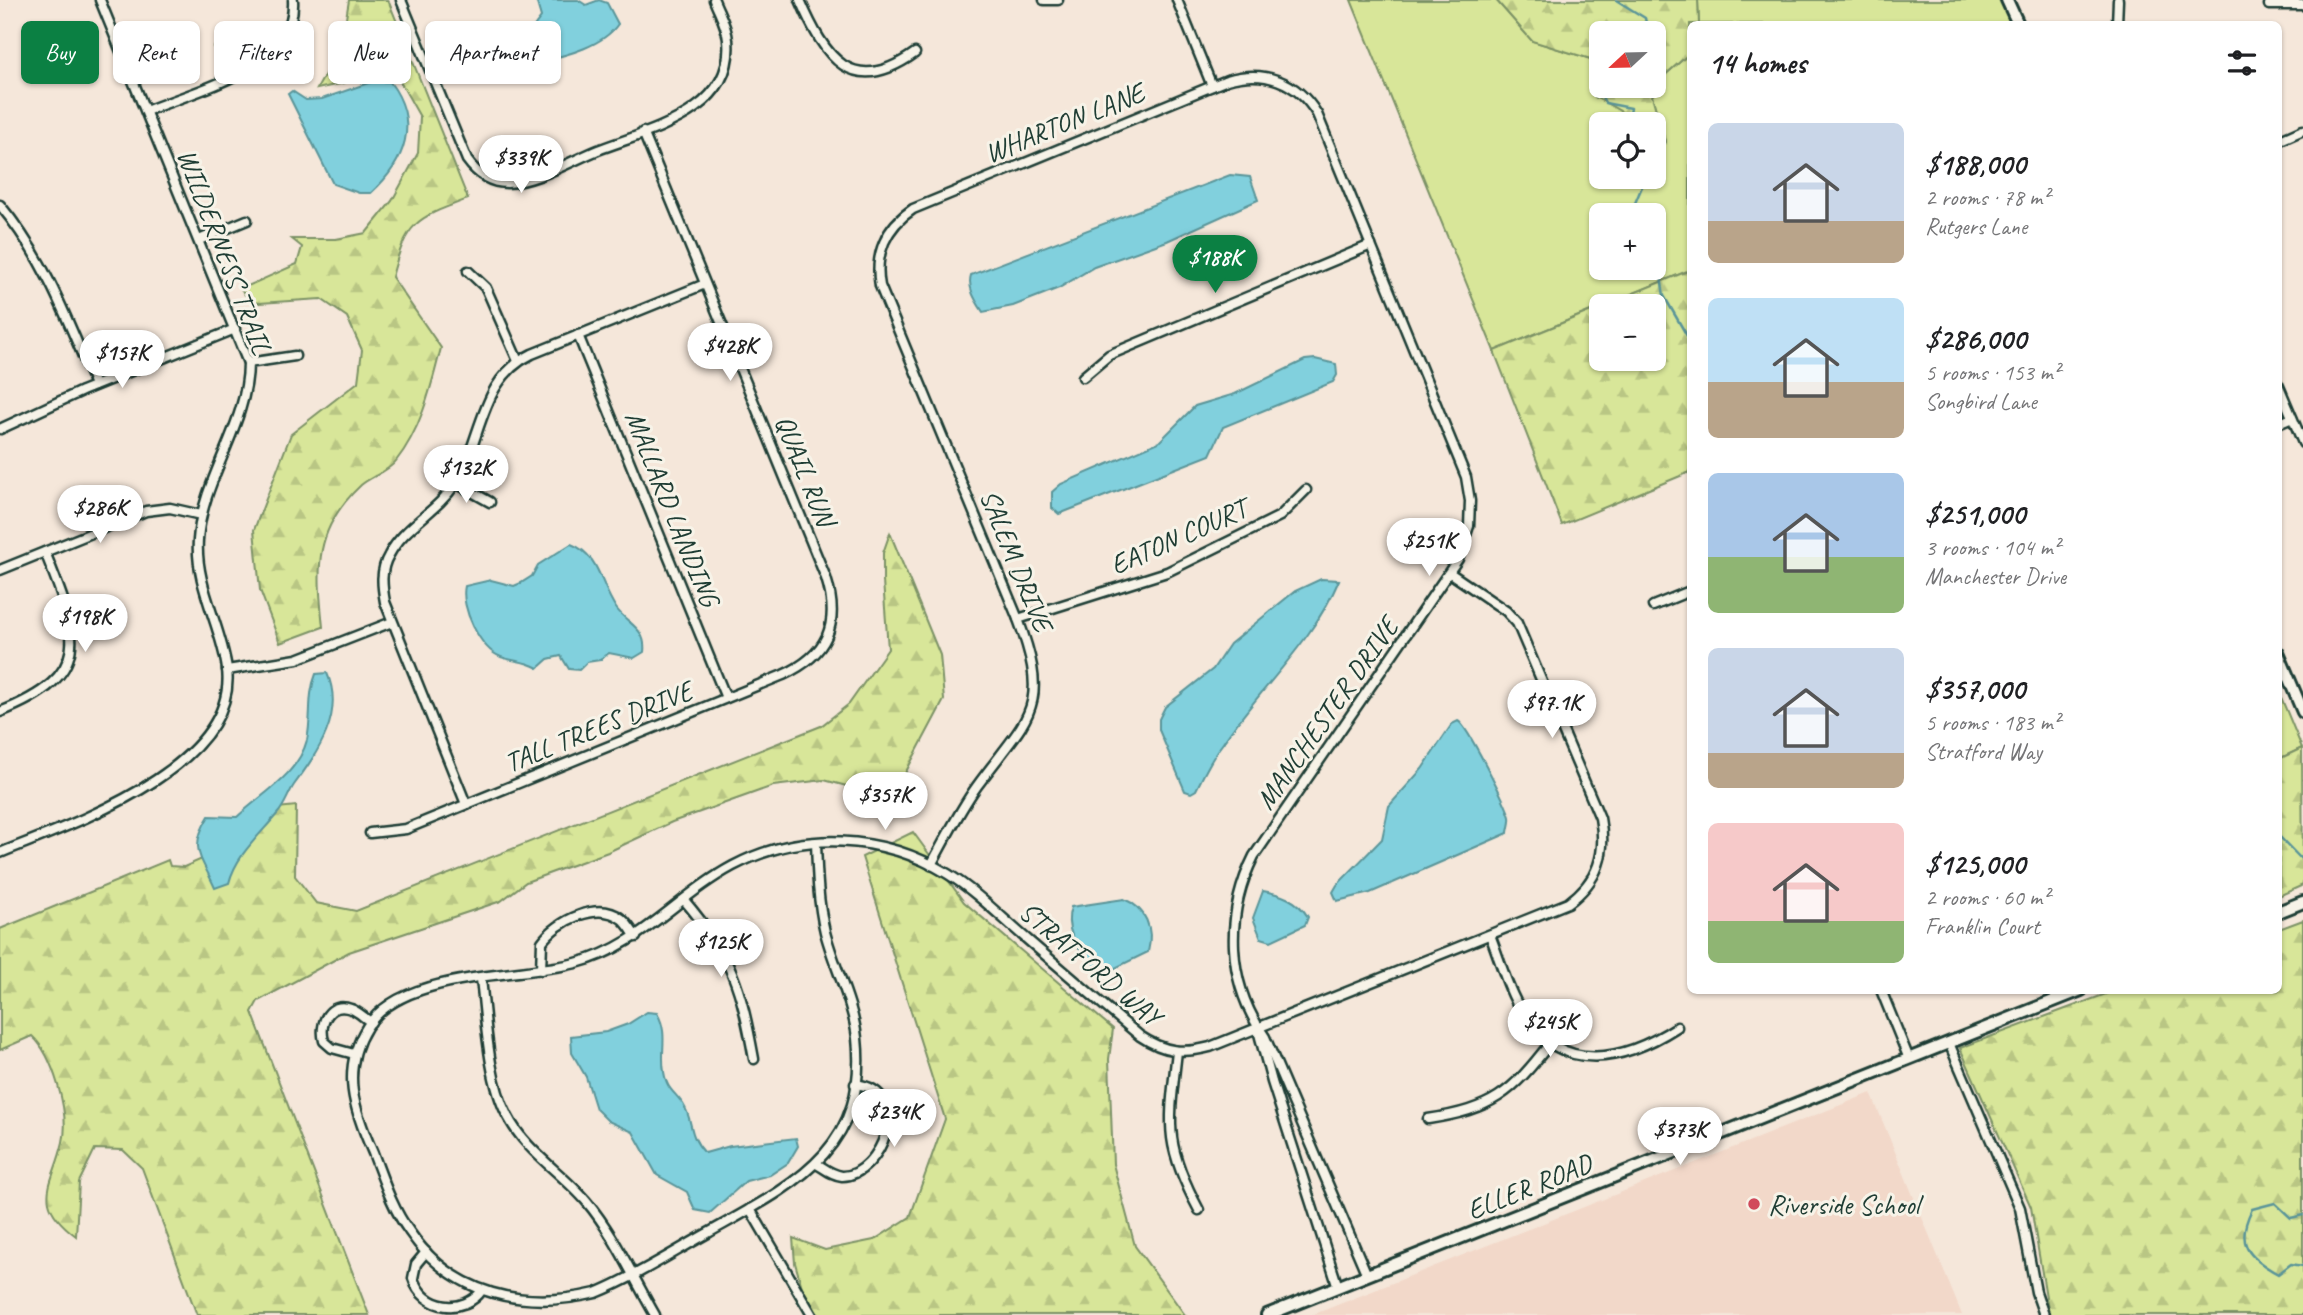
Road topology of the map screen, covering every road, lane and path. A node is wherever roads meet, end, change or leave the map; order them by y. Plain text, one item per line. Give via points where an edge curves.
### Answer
1 (100, 0) edge
2 (293, 0) edge
3 (401, 0) edge
4 (714, 0) edge
5 (800, 0) edge
6 (1044, 0) edge
7 (1058, 0) edge
8 (1177, 0) edge
9 (2007, 0) edge
10 (2118, 0) edge
11 (2269, 5) dead end
12 (2303, 5) edge
13 (2017, 21) edge
14 (2117, 21) edge
15 (915, 52) dead end
16 (1212, 86) junction
17 (1292, 87) joint
18 (146, 111) junction
19 (2303, 130) edge
20 (643, 132) junction
21 (2282, 139) edge
22 (0, 205) edge
23 (247, 220) dead end
24 (198, 240) junction
25 (1370, 245) junction
26 (879, 259) joint
27 (468, 271) dead end
28 (705, 284) junction
29 (235, 329) junction
30 (578, 335) junction
31 (295, 356) dead end
32 (518, 361) junction
33 (248, 363) junction
34 (1083, 377) dead end
35 (95, 385) junction
36 (2282, 394) edge
37 (2292, 418) junction
38 (2282, 422) edge
39 (0, 429) edge
40 (2303, 443) edge
41 (456, 483) junction
42 (1306, 490) dead end
43 (490, 502) dead end
44 (201, 515) junction
45 (45, 552) junction
46 (0, 570) edge
47 (1450, 572) junction
48 (1687, 592) edge
49 (1653, 606) dead end
50 (1018, 620) junction
51 (391, 622) junction
52 (828, 634) joint
53 (2282, 662) edge
54 (227, 670) junction
55 (726, 698) junction
56 (0, 712) edge
57 (2303, 712) edge
58 (467, 804) junction
59 (370, 833) dead end
60 (816, 842) junction
61 (0, 853) edge
62 (931, 865) junction
63 (684, 900) junction
64 (2302, 903) edge
65 (2282, 910) edge
66 (1490, 935) junction
67 (636, 937) junction
68 (541, 970) junction
69 (481, 979) junction
70 (1883, 994) edge
71 (2071, 994) edge
72 (371, 1022) junction
73 (1258, 1027) junction
74 (1677, 1027) dead end
75 (1550, 1043) junction
76 (1949, 1043) junction
77 (1177, 1052) junction
78 (354, 1055) junction
79 (754, 1059) dead end
80 (1909, 1059) junction
81 (855, 1084) junction
82 (1428, 1119) dead end
83 (817, 1164) junction
84 (750, 1209) junction
85 (1199, 1210) dead end
86 (426, 1252) junction
87 (1367, 1275) junction
88 (632, 1276) junction
89 (1338, 1287) junction
90 (482, 1290) junction
91 (654, 1315) edge
92 (812, 1315) edge
93 (1267, 1315) edge
94 (2045, 1315) edge

1 - 18 street, WILDERNESS TRAIL
2 - 18 street via 285,38 264,60
3 - 20 street via 467,160 483,176 497,182 519,181
4 - 20 street via 728,41 725,73 714,93 697,108
5 - 15 street via 822,47 839,62 862,71 889,70
6 - 7 street
8 - 16 street
9 - 13 street
10 - 14 street
11 - 12 street
16 - 17 street, WHARTON LANE via 1236,77 1261,75
16 - 26 street, WHARTON LANE via 913,209 891,229
17 - 25 street, MANCHESTER DRIVE via 1317,114
18 - 24 street, WILDERNESS TRAIL
19 - 21 street
20 - 28 street, QUAIL RUN
22 - 35 street via 54,288
23 - 24 street
24 - 29 street, WILDERNESS TRAIL
25 - 34 street via 1109,355
25 - 47 street, MANCHESTER DRIVE via 1466,477 1471,501 1469,526
26 - 50 street, SALEM DRIVE via 886,302
27 - 32 street via 486,288
28 - 30 street
28 - 52 street, QUAIL RUN via 826,578 833,609
29 - 33 street, WILDERNESS TRAIL
29 - 35 street
30 - 32 street
30 - 55 street, MALLARD LANDING
31 - 33 street
32 - 41 street via 492,392
33 - 44 street, WILDERNESS TRAIL via 244,397
35 - 39 street
36 - 37 street
37 - 38 street
37 - 40 street
41 - 43 street
41 - 51 street via 389,553 382,588
42 - 50 street, EATON COURT via 1280,516 1178,567
44 - 45 street via 170,508 146,511
44 - 54 street, WILDERNESS TRAIL via 199,565
45 - 46 street
45 - 56 street via 69,615 70,653 44,691
47 - 66 street, STRATFORD WAY via 1517,623 1600,818 1604,838 1595,877 1568,903
47 - 73 street, MANCHESTER DRIVE via 1244,877 1233,919 1233,950
48 - 49 street
50 - 62 street, SALEM DRIVE via 1032,659 1034,696 1029,713 962,808
51 - 54 street via 298,659
51 - 58 street
52 - 55 street, TALL TREES DRIVE via 820,649 797,668
53 - 57 street
54 - 61 street, WILDERNESS TRAIL via 220,716 198,748 110,807
55 - 58 street, TALL TREES DRIVE
58 - 59 street, TALL TREES DRIVE via 406,829
60 - 62 street, STRATFORD WAY via 881,846
60 - 63 street, STRATFORD WAY via 745,860
60 - 81 street via 825,931 857,1036
62 - 77 street, STRATFORD WAY via 972,892 1140,1036
63 - 67 street, STRATFORD WAY
63 - 79 street via 735,975
64 - 65 street
66 - 73 street, STRATFORD WAY
66 - 75 street via 1522,1013
67 - 68 street, STRATFORD WAY via 584,961
67 - 68 street via 616,915 576,917 558,925 542,942
68 - 69 street, STRATFORD WAY
69 - 72 street, STRATFORD WAY via 407,994
69 - 88 street via 496,1082 507,1115 525,1143 585,1200
70 - 80 street
71 - 76 street, ELLER ROAD
72 - 78 street
72 - 78 street via 343,1007 323,1020 324,1041
73 - 77 street, STRATFORD WAY via 1210,1046
73 - 87 street, MANCHESTER DRIVE
73 - 89 street, MANCHESTER DRIVE
74 - 75 street via 1623,1055 1586,1057
75 - 82 street via 1520,1082 1503,1095 1467,1111
76 - 80 street, ELLER ROAD
76 - 94 street via 2020,1208 2036,1292
77 - 85 street via 1170,1140 1181,1176
78 - 86 street via 351,1093 363,1130 400,1216
80 - 87 street, ELLER ROAD
81 - 83 street via 840,1134
81 - 83 street via 877,1090 885,1099 888,1119 880,1145 868,1163 852,1174 836,1175
83 - 84 street
84 - 88 street
84 - 92 street
86 - 90 street
86 - 90 street via 412,1278 434,1305 454,1312 464,1310 477,1301
87 - 89 street, ELLER ROAD
88 - 90 street via 568,1300 524,1301
88 - 91 street
89 - 93 street, ELLER ROAD

